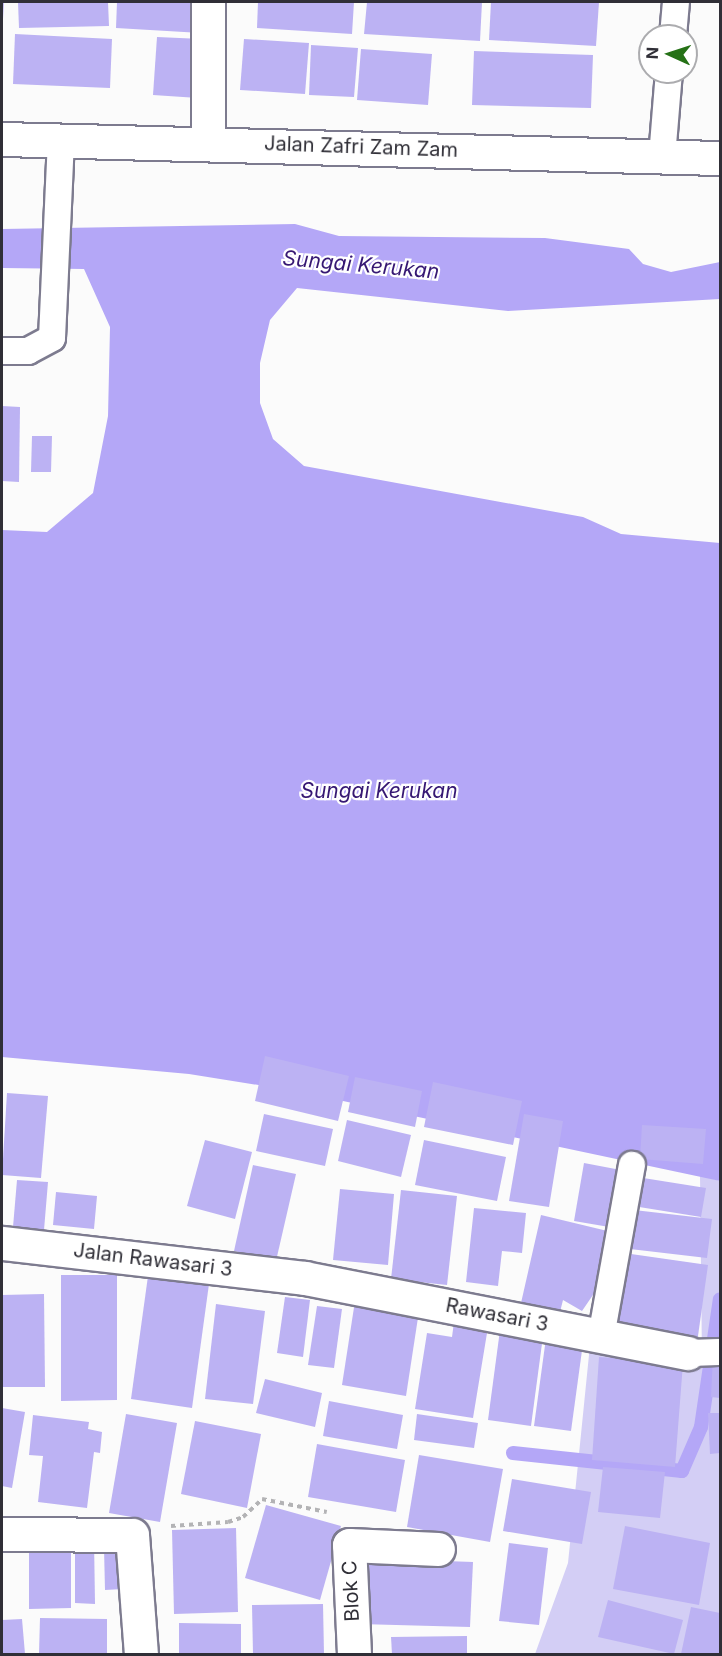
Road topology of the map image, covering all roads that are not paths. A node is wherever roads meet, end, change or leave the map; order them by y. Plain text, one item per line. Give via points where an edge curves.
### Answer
1 (208, 2) edge
2 (676, 2) edge
3 (674, 24) edge
4 (668, 84) edge
5 (2, 139) edge
6 (61, 140) junction
7 (208, 142) junction
8 (662, 157) junction
9 (720, 158) edge
10 (2, 351) edge
11 (632, 1165) dead end
12 (2, 1243) edge
13 (305, 1278) joint
14 (601, 1337) junction
15 (720, 1352) edge
16 (688, 1353) joint
17 (2, 1534) edge
18 (438, 1549) dead end
19 (141, 1654) edge
20 (354, 1654) edge

1 - 7 street
2 - 3 lane
4 - 8 lane
5 - 6 street, Jalan Zafri Zam Zam
6 - 7 street, Jalan Zafri Zam Zam
6 - 10 lane via 52,338 35,349
7 - 8 street, Jalan Zafri Zam Zam
8 - 9 street, Jalan Zafri Zam Zam
11 - 14 lane
12 - 13 street, Jalan Rawasari 3
13 - 14 street, Rawasari 3
14 - 16 street, Rawasari 3
15 - 16 lane
17 - 19 street via 132,1535
18 - 20 street, Blok C via 349,1545

